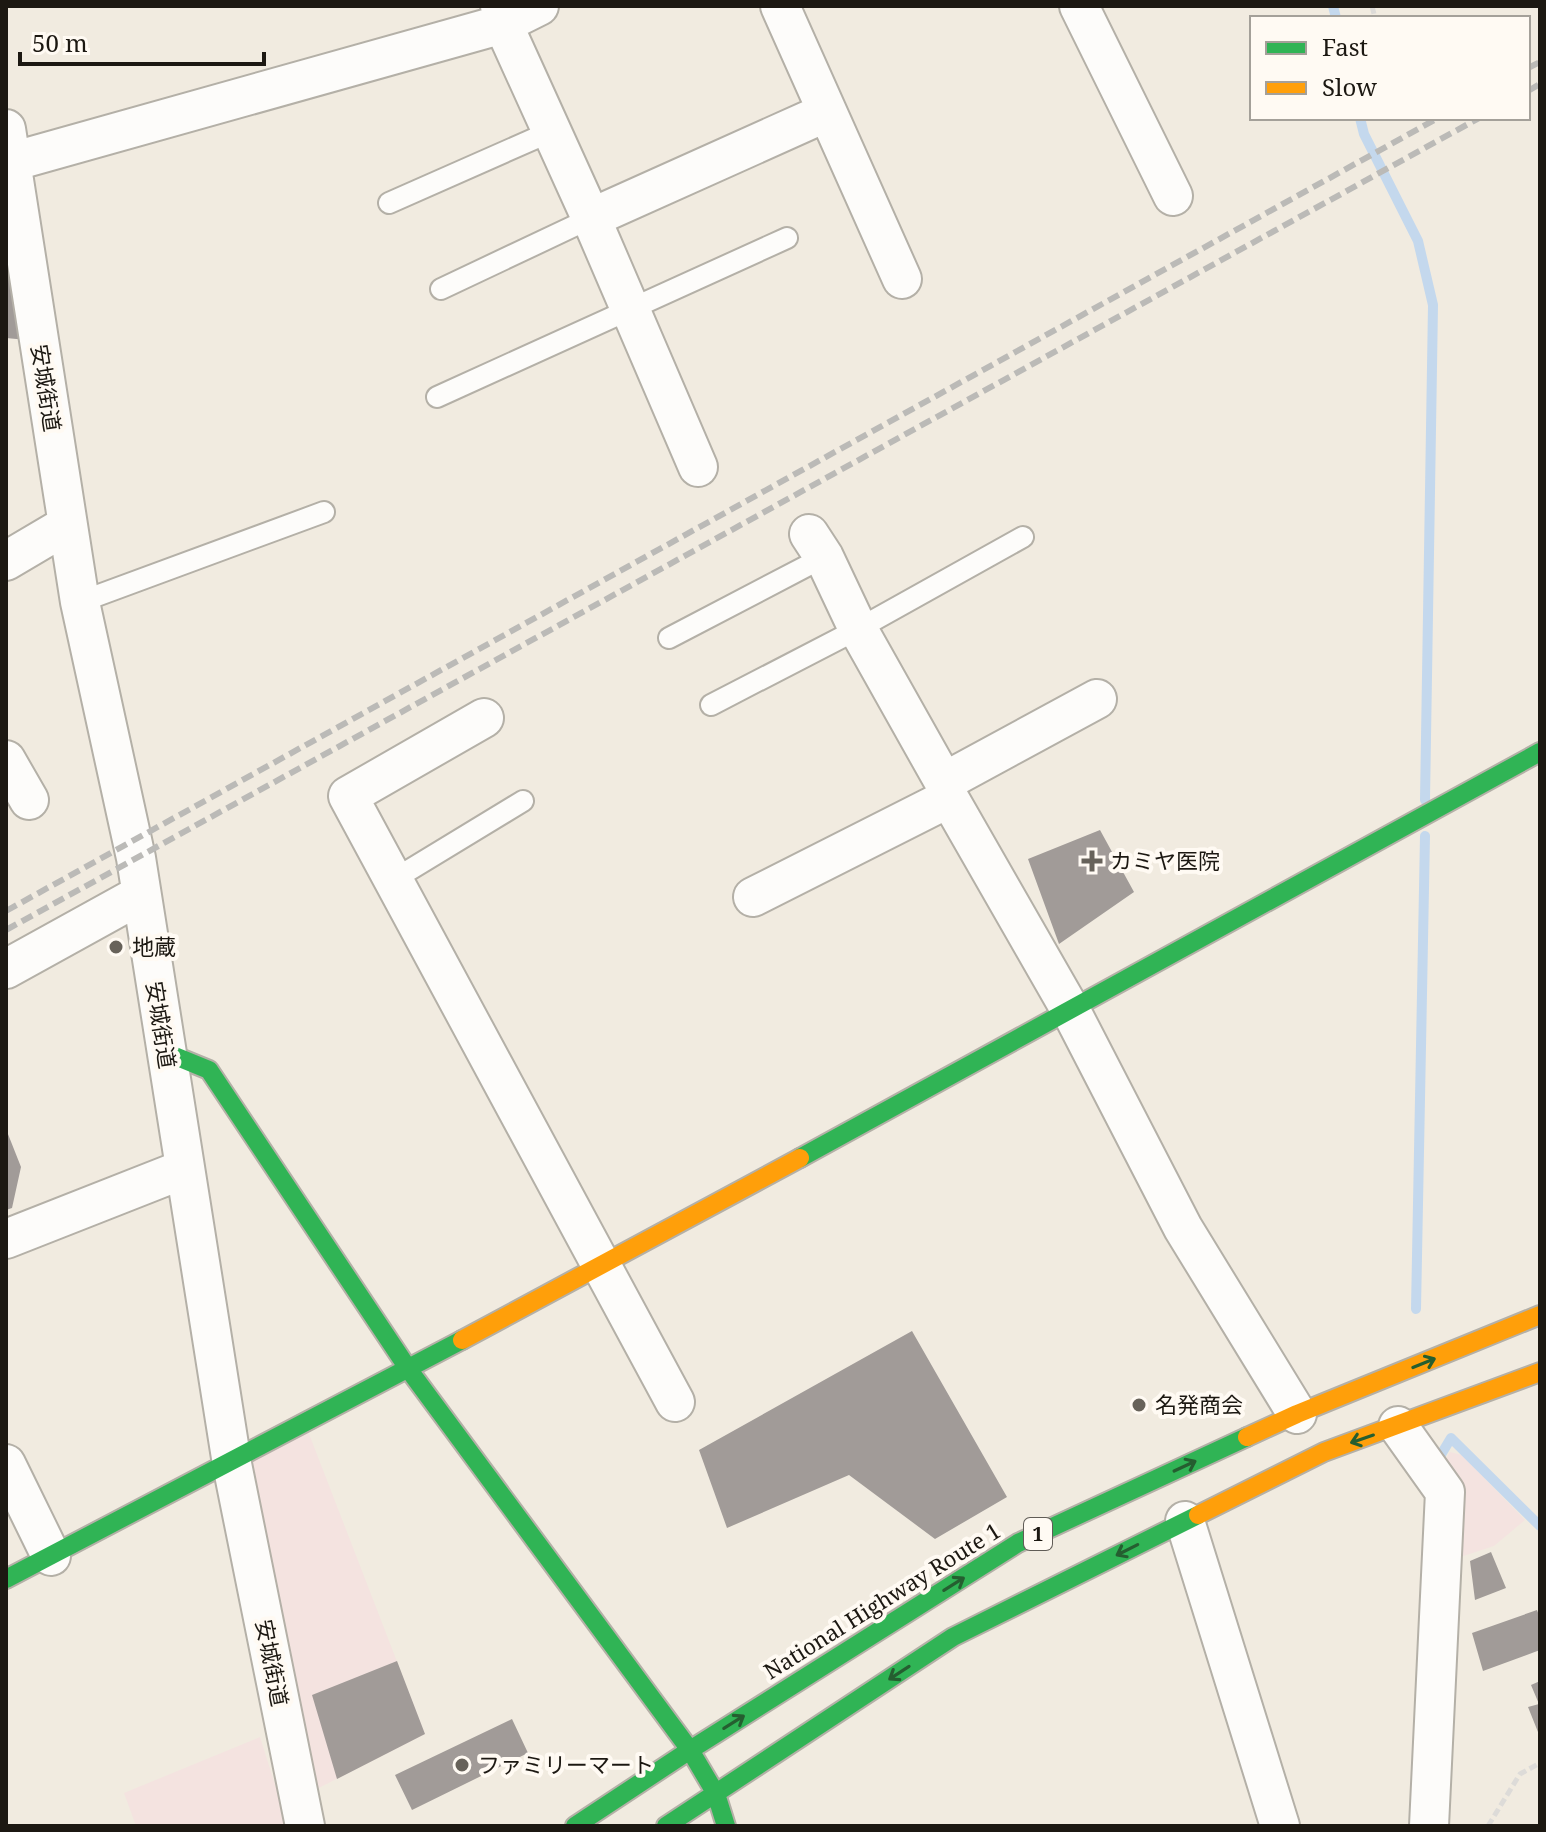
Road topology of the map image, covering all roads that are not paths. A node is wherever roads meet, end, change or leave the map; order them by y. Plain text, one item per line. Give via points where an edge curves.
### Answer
1 (539, 6) edge
2 (780, 6) edge
3 (1079, 6) edge
4 (502, 15) edge
5 (827, 112) junction
6 (552, 131) junction
7 (8, 146) edge
8 (1173, 196) dead end
9 (389, 203) dead end
10 (591, 218) junction
11 (787, 238) dead end
12 (902, 279) dead end
13 (441, 289) dead end
14 (629, 307) junction
15 (437, 397) dead end
16 (698, 467) dead end
17 (324, 512) dead end
18 (67, 525) junction
19 (1023, 537) dead end
20 (817, 546) joint
21 (6, 561) edge
22 (80, 602) junction
23 (858, 629) junction
24 (669, 638) dead end
25 (1097, 699) dead end
26 (711, 705) dead end
27 (484, 718) dead end
28 (1540, 752) edge
29 (6, 760) edge
30 (946, 790) junction
31 (29, 800) dead end
32 (523, 801) dead end
33 (393, 880) junction
34 (140, 895) junction
35 (753, 897) dead end
36 (6, 969) edge
37 (1071, 1011) junction
38 (165, 1052) junction
39 (184, 1169) junction
40 (6, 1239) edge
41 (600, 1265) junction
42 (1540, 1315) edge
43 (409, 1370) junction
44 (1540, 1372) edge
45 (675, 1402) dead end
46 (1297, 1414) junction
47 (1398, 1426) junction
48 (6, 1464) edge
49 (232, 1464) junction
50 (1185, 1521) junction
51 (51, 1556) junction
52 (6, 1579) edge
53 (690, 1750) junction
54 (716, 1794) junction
55 (305, 1826) edge
56 (575, 1826) edge
57 (666, 1826) edge
58 (726, 1826) edge
59 (1280, 1826) edge
60 (1429, 1826) edge

1 - 4 street
2 - 5 street
3 - 8 street
4 - 6 street
4 - 7 street
5 - 10 street
5 - 12 street
6 - 9 lane
6 - 10 street
7 - 18 street, 安城街道
10 - 13 lane
10 - 14 street
11 - 14 lane
14 - 15 lane
14 - 16 street
17 - 22 lane
18 - 21 street
18 - 22 street, 安城街道
19 - 23 lane
20 - 23 street
20 - 24 lane
22 - 34 street, 安城街道
23 - 26 lane
23 - 30 street
25 - 30 street
27 - 33 street via 348,796
28 - 37 main road
29 - 31 street
30 - 35 street
30 - 37 street
32 - 33 lane
33 - 41 street
34 - 36 street
34 - 38 street, 安城街道
37 - 41 main road
37 - 46 street via 1183,1228
38 - 39 street, 安城街道
38 - 43 main road via 209,1070
39 - 40 street
39 - 49 street, 安城街道
41 - 43 main road
41 - 45 street
46 -> 42 main road, National Highway Route 1 / 1
43 - 49 main road
43 - 53 main road
44 - 47 main road
53 -> 46 main road, National Highway Route 1 / 1 via 1018,1543
47 -> 50 main road via 1324,1452
47 - 60 street via 1445,1492
48 - 51 street
49 - 51 main road
49 - 55 street, 安城街道
50 -> 54 main road via 953,1637
50 - 59 street
51 - 52 main road
53 - 54 main road
53 - 56 main road, National Highway Route 1 / 1
54 - 57 main road
54 - 58 main road

